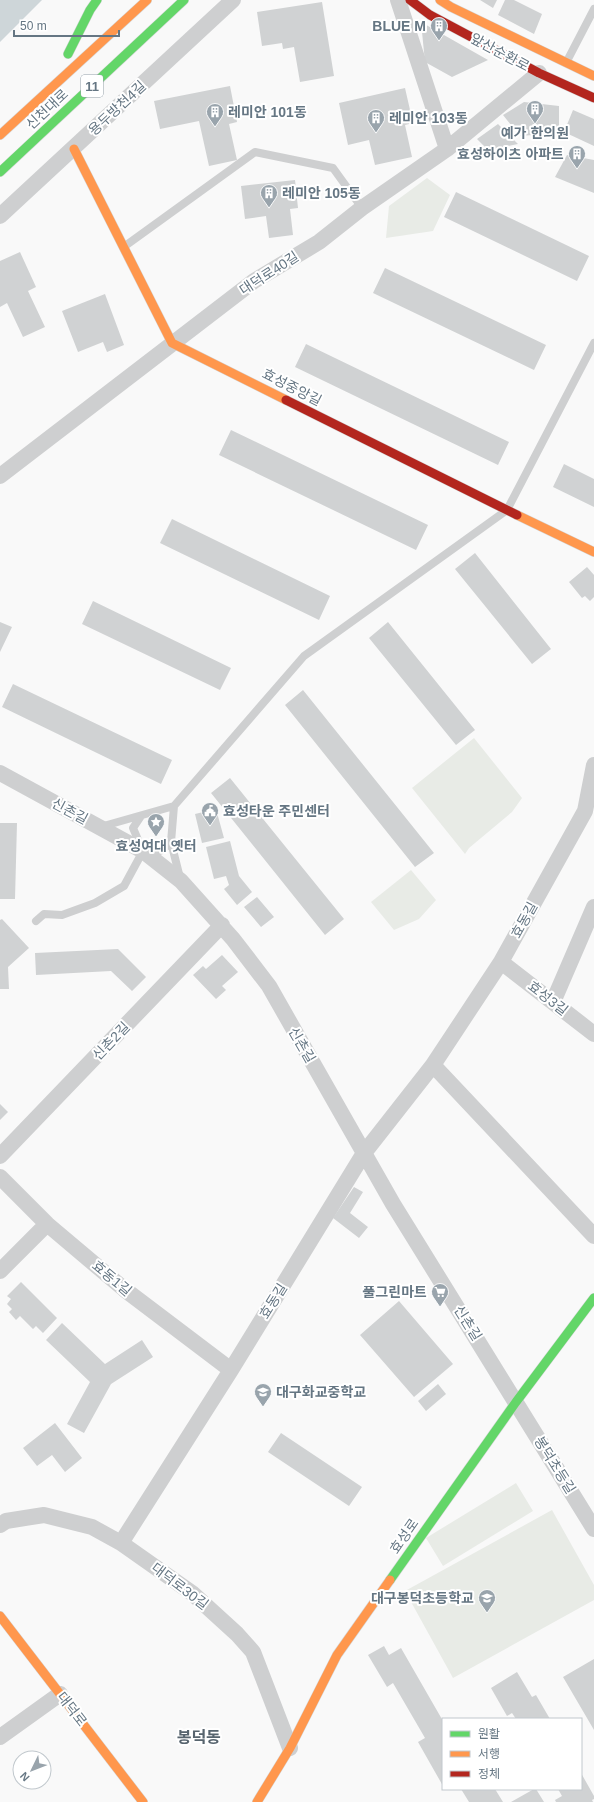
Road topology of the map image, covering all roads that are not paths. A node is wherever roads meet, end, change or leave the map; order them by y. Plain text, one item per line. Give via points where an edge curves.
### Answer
1 (97, 0) edge
2 (147, 0) edge
3 (184, 0) edge
4 (233, 0) edge
5 (398, 0) edge
6 (410, 0) edge
7 (449, 2) edge
8 (594, 9) edge
9 (89, 33) dead end
10 (567, 63) junction
11 (539, 73) junction
12 (594, 76) edge
13 (594, 98) edge
14 (0, 135) edge
15 (74, 148) junction
16 (447, 149) junction
17 (0, 172) edge
18 (362, 208) junction
19 (0, 216) edge
20 (124, 246) junction
21 (172, 343) junction
22 (594, 343) edge
23 (0, 476) edge
24 (507, 510) junction
25 (594, 552) edge
26 (594, 765) edge
27 (0, 773) edge
28 (174, 806) junction
29 (589, 813) edge
30 (141, 816) junction
31 (100, 827) junction
32 (171, 842) junction
33 (143, 851) junction
34 (181, 881) junction
35 (594, 907) edge
36 (36, 921) dead end
37 (222, 925) junction
38 (501, 962) junction
39 (553, 1002) junction
40 (594, 1034) edge
41 (433, 1065) junction
42 (364, 1153) junction
43 (0, 1156) edge
44 (0, 1177) edge
45 (47, 1224) junction
46 (594, 1236) edge
47 (0, 1271) edge
48 (594, 1298) edge
49 (231, 1370) junction
50 (516, 1402) junction
51 (0, 1525) edge
52 (594, 1529) edge
53 (121, 1543) junction
54 (0, 1616) edge
55 (60, 1694) junction
56 (0, 1738) edge
57 (290, 1748) junction
58 (139, 1800) edge
59 (258, 1802) edge

1 - 9 main road via 65,56
2 - 14 main road
3 - 17 main road, 신천대로 / 11
4 - 15 street, 용두방천4길
5 - 16 street
6 - 11 main road, 앞산순환로 via 430,15
7 - 10 main road, 앞산순환로
8 - 10 lane
10 - 12 main road, 앞산순환로
11 - 13 main road, 앞산순환로
11 - 16 street, 대덕로40길
15 - 19 street, 용두방천4길
15 - 20 main road
16 - 18 street, 대덕로40길
18 - 20 lane via 333,168 255,152
18 - 21 street, 대덕로40길 via 319,242 254,281
20 - 21 main road
21 - 23 street, 대덕로40길
21 - 24 main road, 효성중앙길
22 - 24 lane
24 - 25 main road, 효성중앙길
24 - 28 lane via 304,656
26 - 29 street, 효동길
27 - 31 street, 신촌길
28 - 30 lane
28 - 32 lane
29 - 38 street, 효동길
30 - 31 lane
30 - 33 lane via 133,828
31 - 33 street, 신촌길
32 - 33 lane via 163,850 154,853
32 - 34 lane
33 - 34 street, 신촌길
33 - 36 lane via 124,886 95,903 62,915 44,914
34 - 37 street, 신촌길
35 - 39 street
37 - 42 street, 신촌길 via 268,986
37 - 43 street, 신촌2길
38 - 39 street, 효성3길
38 - 41 street, 효동길
39 - 40 street, 효성3길
41 - 42 street, 효동길
41 - 46 street
42 - 49 street, 효동길
42 - 50 street, 신촌길
44 - 45 street, 효동1길
45 - 47 street
45 - 49 street, 효동1길 via 124,1289
48 - 50 main road, 효성로
49 - 53 street, 효동길
50 - 52 street, 봉덕초등길
50 - 57 main road, 효성로 via 337,1656
51 - 53 street, 대덕로30길 via 6,1521 44,1515 92,1527
53 - 57 street, 대덕로30길 via 192,1593 253,1652
54 - 55 main road, 대덕로
55 - 56 street
55 - 58 main road, 대덕로
57 - 59 main road, 효성로

